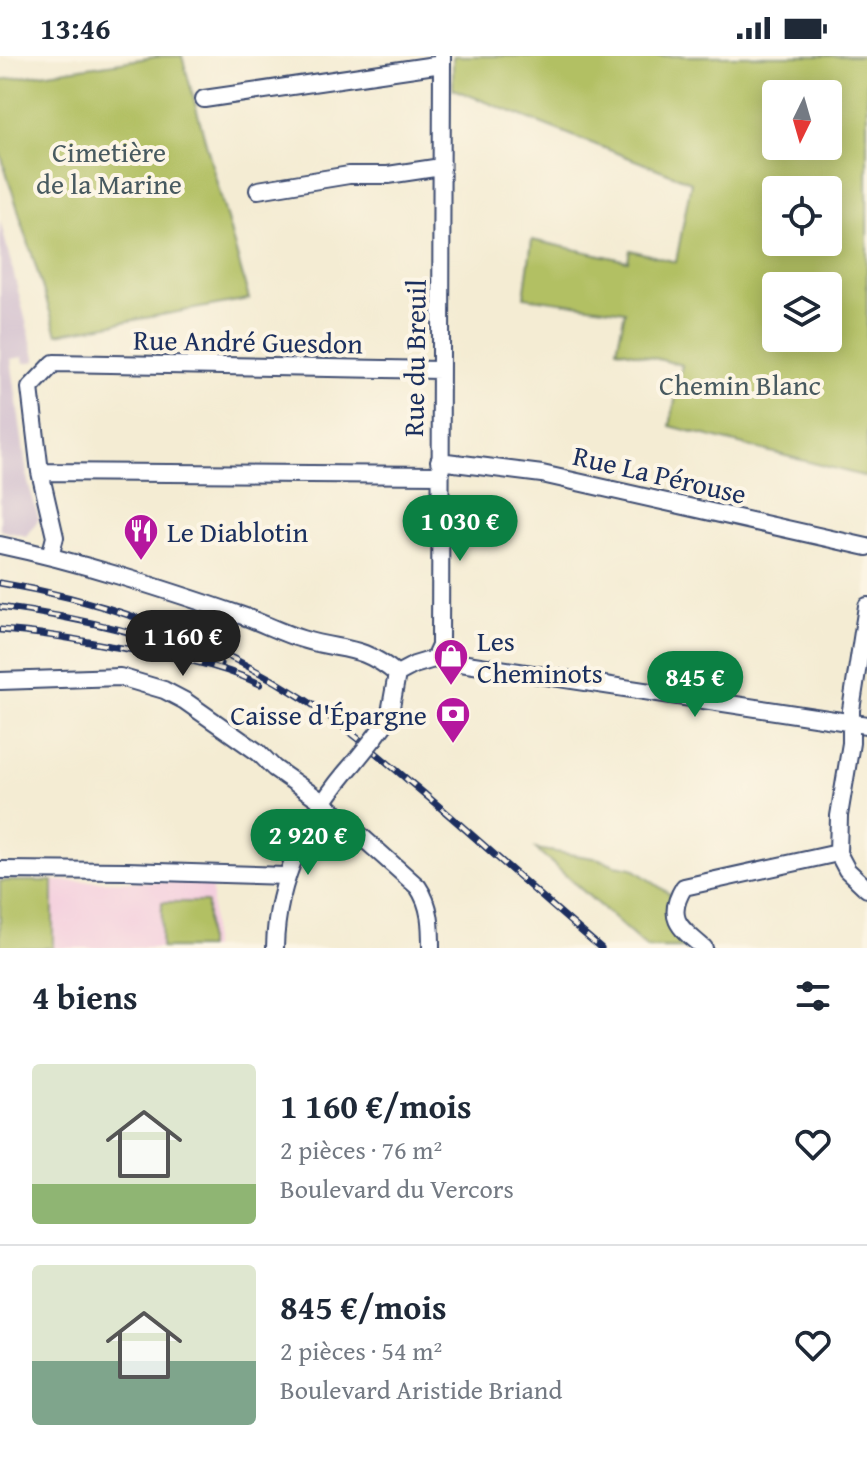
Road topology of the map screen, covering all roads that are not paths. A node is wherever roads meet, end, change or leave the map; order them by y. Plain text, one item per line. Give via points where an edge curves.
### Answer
1 (442, 60) edge
2 (204, 99) dead end
3 (441, 167) junction
4 (258, 190) dead end
5 (440, 370) junction
6 (440, 468) junction
7 (40, 472) junction
8 (0, 545) edge
9 (867, 547) edge
10 (50, 556) junction
11 (867, 606) edge
12 (434, 659) junction
13 (397, 674) junction
14 (0, 681) edge
15 (860, 724) edge
16 (324, 803) junction
17 (838, 853) junction
18 (0, 870) edge
19 (287, 876) junction
20 (867, 889) edge
21 (275, 948) edge
22 (431, 948) edge
23 (704, 948) edge

1 - 2 street
1 - 3 street, Rue du Breuil
3 - 4 street
3 - 5 street, Rue du Breuil
5 - 6 street, Rue du Breuil
5 - 7 street, Rue André Guesdon via 54,363 30,388
6 - 7 street, Rue La Pérouse
6 - 9 street, Rue La Pérouse via 542,474
6 - 12 street, Rue du Breuil via 440,646
7 - 10 street via 55,537
8 - 10 street
10 - 13 street via 305,640 360,650
11 - 15 street via 851,710
12 - 13 street
12 - 15 street
13 - 16 street, bridge via 384,727
14 - 16 street via 120,677 164,690
15 - 17 street via 839,816
16 - 19 street
16 - 22 street via 418,887 430,914
17 - 20 street
17 - 23 street via 684,887 675,918
18 - 19 street
19 - 21 street

